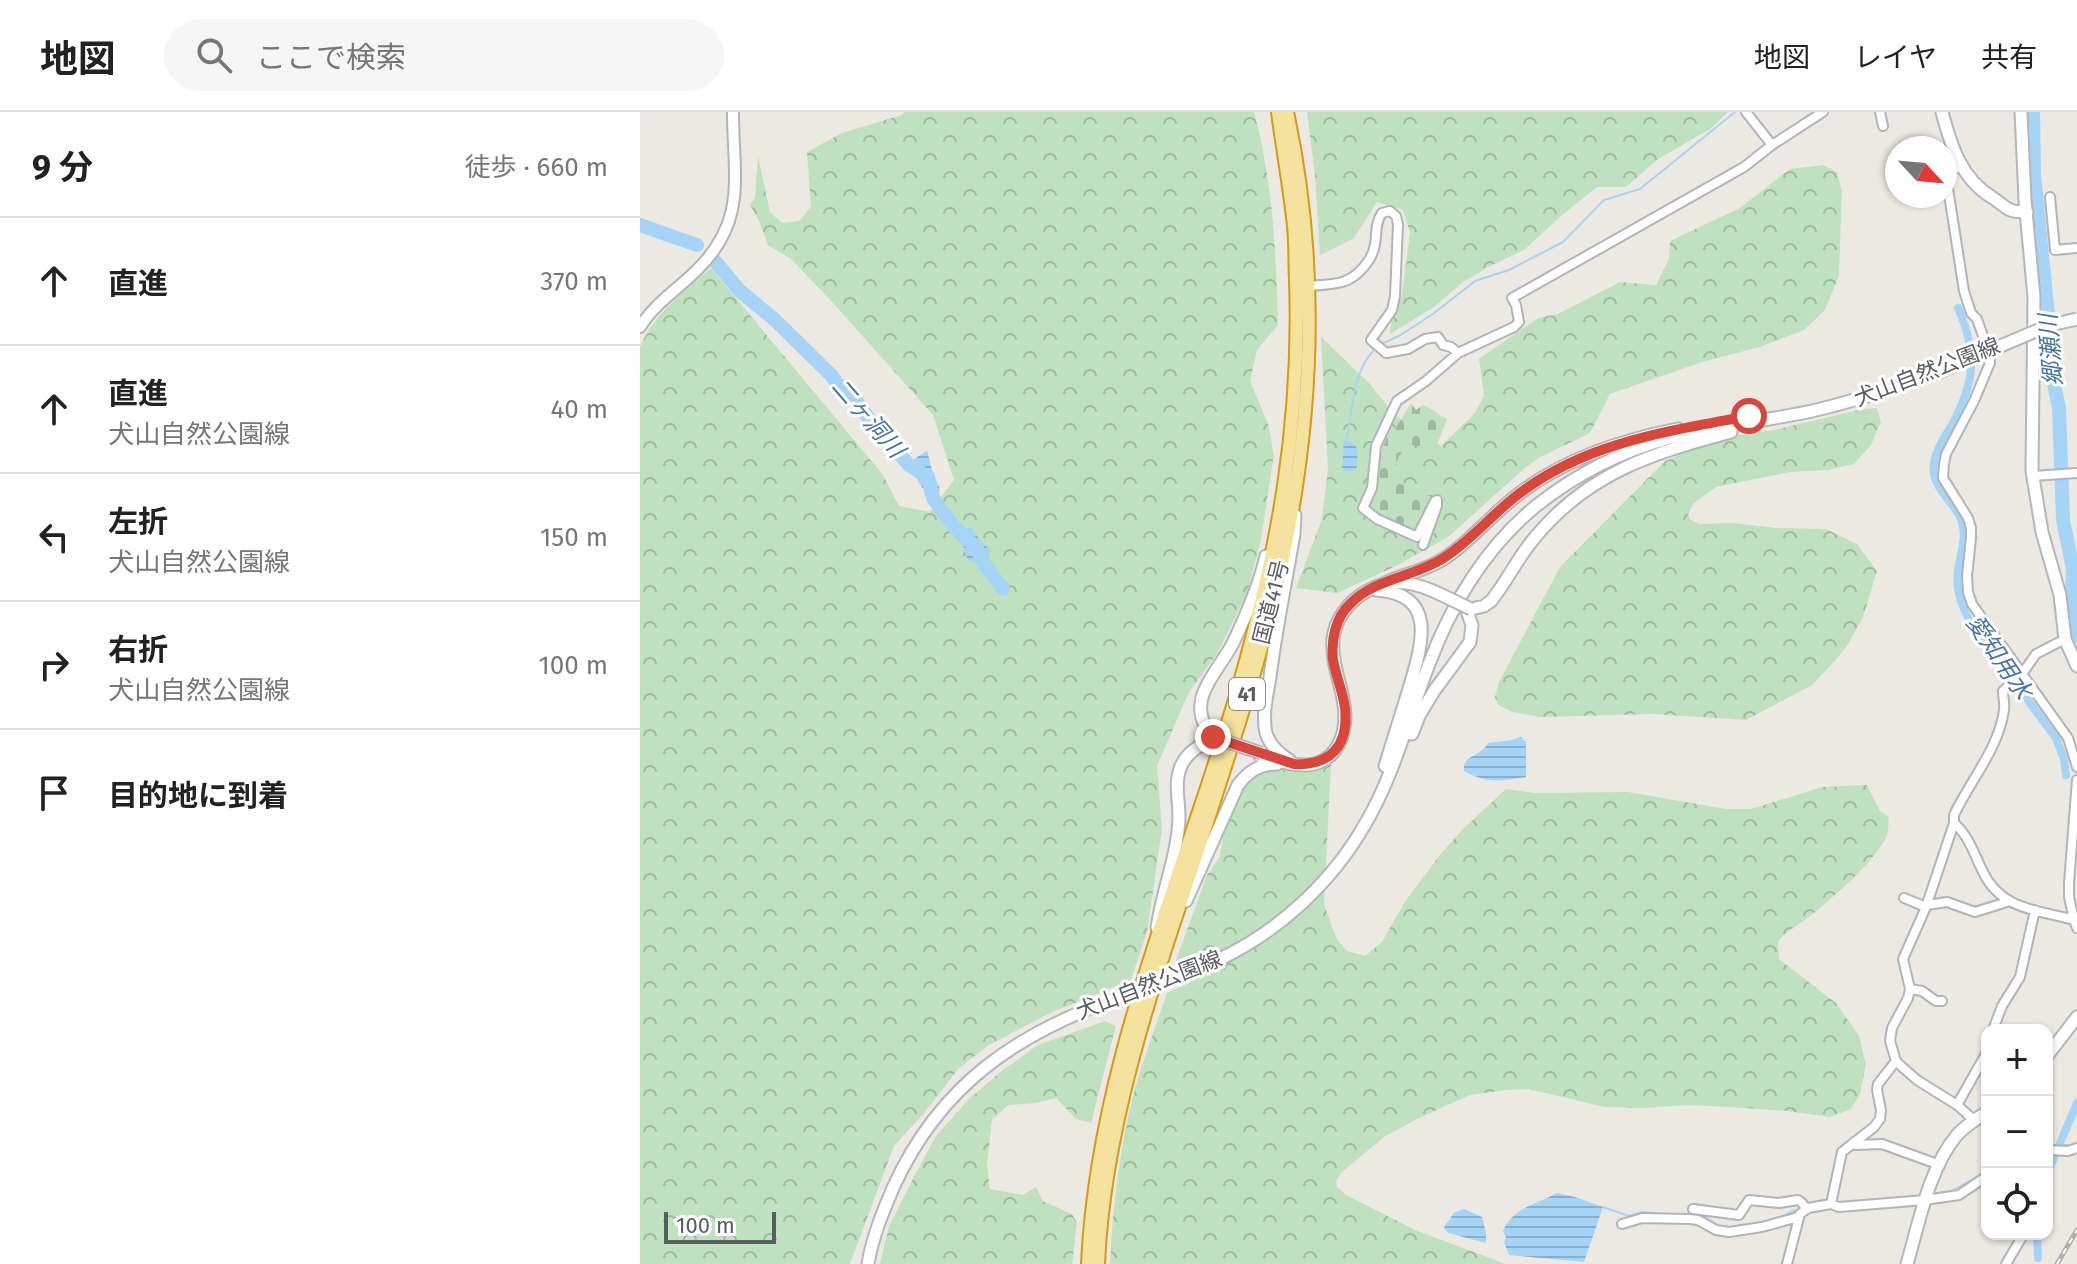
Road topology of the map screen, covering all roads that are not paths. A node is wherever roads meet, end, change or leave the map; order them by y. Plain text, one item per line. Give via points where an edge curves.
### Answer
1 (733, 112) edge
2 (1278, 112) edge
3 (1287, 112) edge
4 (1746, 112) edge
5 (1823, 112) edge
6 (1880, 112) edge
7 (1942, 112) edge
8 (2021, 112) edge
9 (1883, 126) dead end
10 (1772, 145) junction
11 (1960, 166) junction
12 (2050, 197) dead end
13 (2027, 212) junction
14 (2077, 248) edge
15 (1309, 286) junction
16 (2077, 319) edge
17 (640, 327) edge
18 (1458, 353) junction
19 (1781, 416) junction
20 (1761, 420) junction
21 (2074, 474) edge
22 (2033, 476) junction
23 (1291, 485) junction
24 (1423, 545) dead end
25 (1383, 584) junction
26 (1370, 589) junction
27 (1469, 610) junction
28 (2065, 639) junction
29 (2077, 666) edge
30 (2022, 674) junction
31 (1214, 739) junction
32 (1294, 764) junction
33 (2077, 767) edge
34 (2077, 780) edge
35 (1954, 823) junction
36 (1366, 824) junction
37 (1904, 898) dead end
38 (2007, 902) junction
39 (1927, 906) junction
40 (2035, 910) junction
41 (2076, 924) edge
42 (1169, 936) junction
43 (1155, 945) junction
44 (1910, 989) junction
45 (1942, 1001) dead end
46 (2077, 1017) edge
47 (1995, 1024) edge
48 (2053, 1048) edge
49 (1896, 1061) junction
50 (1981, 1063) edge
51 (1957, 1105) junction
52 (1981, 1116) edge
53 (1974, 1120) junction
54 (1854, 1142) junction
55 (1940, 1165) junction
56 (1981, 1180) edge
57 (1925, 1200) junction
58 (1831, 1204) junction
59 (1693, 1209) dead end
60 (1807, 1209) junction
61 (1798, 1217) junction
62 (1622, 1224) dead end
63 (2020, 1240) edge
64 (868, 1264) edge
65 (1088, 1264) edge
66 (1098, 1264) edge
67 (1787, 1264) edge
68 (1907, 1264) edge
69 (2006, 1264) edge

1 - 17 street via 736,180 724,235
2 - 23 highway, 国道41号 / 41 via 1294,227 1298,328
3 - 15 highway, 国道41号 / 41
4 - 10 street
5 - 10 street
6 - 9 street
7 - 11 main road
8 - 13 main road
10 - 18 street via 1744,167 1512,298 1519,322
11 - 13 main road via 2005,209
11 - 30 street via 1947,174 1947,182 1964,291 1990,363 1946,454 1943,478 1968,518 1972,604
12 - 14 street via 2055,250
13 - 22 main road via 2034,297
15 - 18 street via 1352,277 1373,254 1378,219 1390,211 1398,224 1395,296 1392,310 1371,340 1386,353 1438,337
15 - 23 highway, 国道41号 / 41 via 1308,369
16 - 19 main road, 犬山自然公園線, bridge via 1886,391
18 - 24 street via 1397,401 1376,446 1372,488 1363,508 1417,537 1437,500
19 - 20 main road, 犬山自然公園線
19 - 25 main road via 1749,416 1655,434 1582,457 1521,492 1432,566
20 - 27 main road via 1630,464 1582,493 1523,552 1491,601
20 - 36 main road, 犬山自然公園線 via 1636,449 1564,486 1512,528 1471,579 1444,628
21 - 22 street
22 - 28 main road
23 - 31 main road via 1246,612 1203,693 1201,715
23 - 32 main road via 1294,534 1265,723 1272,746
23 - 42 highway, 国道41号 / 41 via 1282,562 1265,633
23 - 43 highway, 国道41号 / 41 via 1239,687
25 - 26 main road
25 - 27 main road, bridge via 1415,583
26 - 32 main road via 1348,605 1333,637 1345,707 1342,739 1322,761
26 - 36 main road via 1410,600 1420,617 1422,641
27 - 36 main road via 1470,642 1426,704 1394,778
28 - 29 main road
28 - 30 street via 2036,654
30 - 33 street via 2068,738
30 - 35 street via 2003,691 1997,734
31 - 32 main road, bridge
31 - 43 main road via 1188,754 1178,774 1178,833
32 - 42 main road via 1266,764 1245,775
34 - 41 street via 2069,883
35 - 38 street via 1984,875
35 - 39 street
36 - 64 main road, 犬山自然公園線, bridge via 1309,897 1269,929 1222,958 1062,1019 963,1086 906,1160 881,1216
37 - 39 street
38 - 39 street via 1975,912 1947,902
38 - 40 street
39 - 44 street via 1903,959
40 - 41 street
40 - 47 street via 2020,977
42 - 66 highway, 国道41号 / 41 via 1120,1112
43 - 65 highway, 国道41号 / 41 via 1109,1112
44 - 45 street
44 - 49 street via 1890,1033
46 - 48 main road
49 - 51 street
49 - 54 street via 1878,1084 1880,1119
50 - 51 street
51 - 53 street
52 - 53 main road
53 - 55 main road via 1957,1135
54 - 55 street via 1882,1144
54 - 58 street via 1842,1152
55 - 57 main road
56 - 57 street via 1959,1195
57 - 58 street
57 - 68 main road
58 - 60 street
59 - 60 street via 1739,1215 1749,1200 1798,1200
60 - 61 street
61 - 62 street via 1729,1232 1689,1219 1642,1218
61 - 67 street
63 - 69 street

